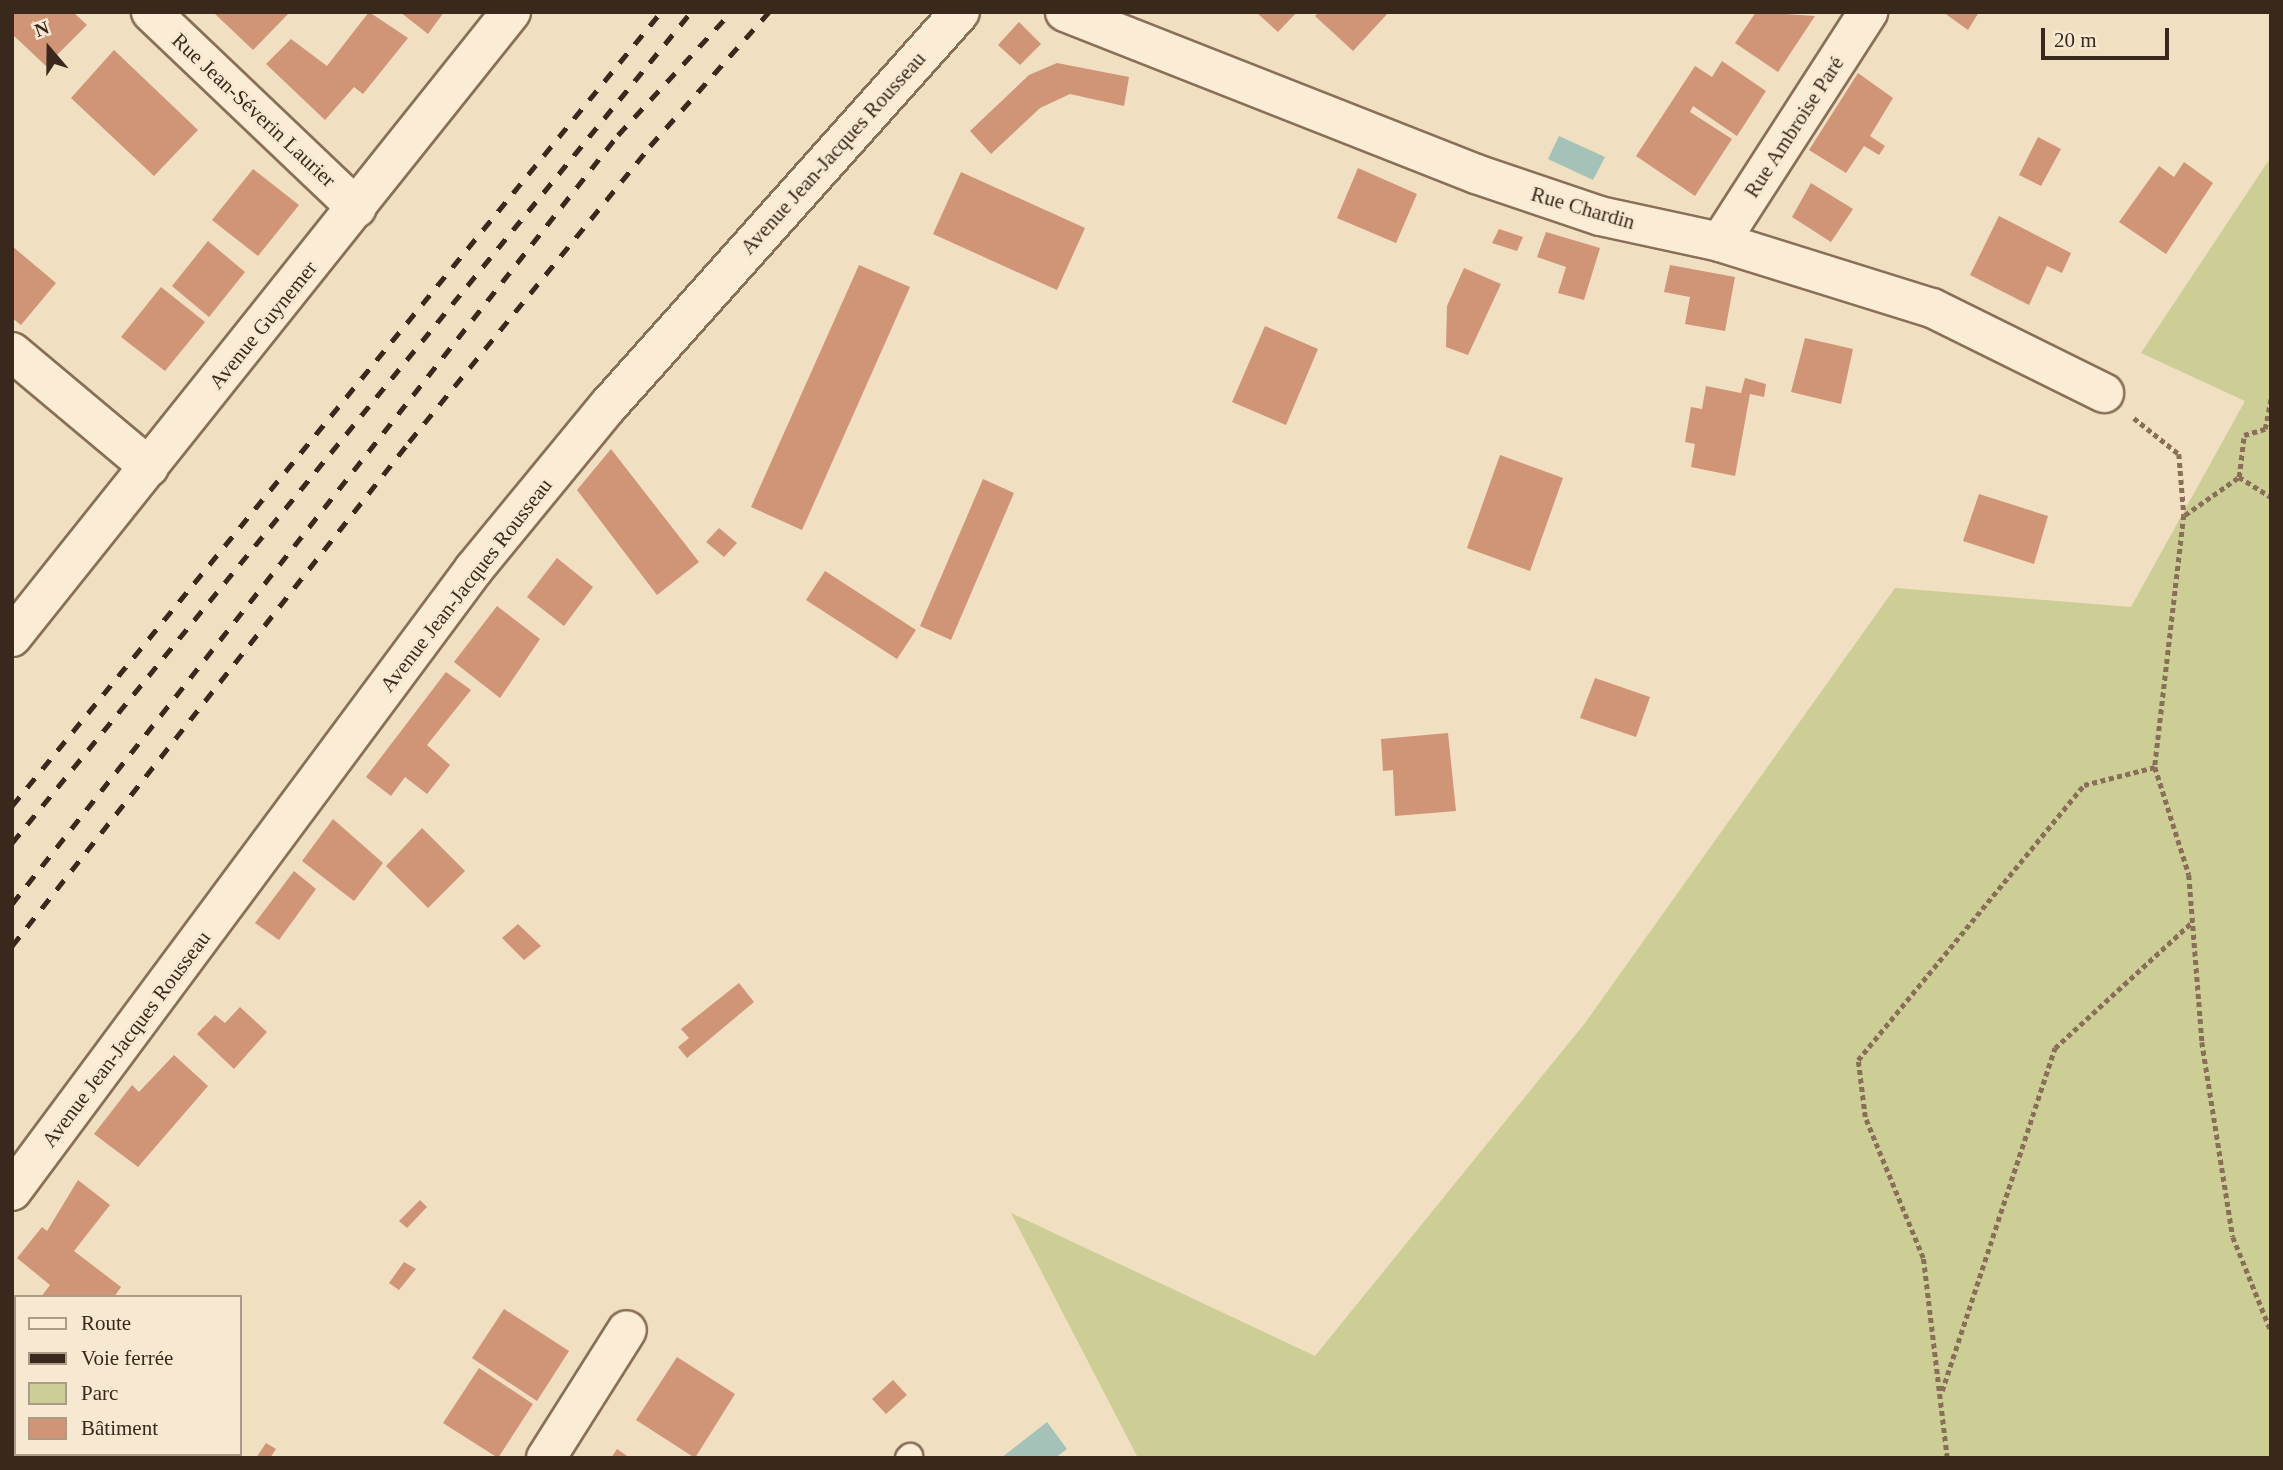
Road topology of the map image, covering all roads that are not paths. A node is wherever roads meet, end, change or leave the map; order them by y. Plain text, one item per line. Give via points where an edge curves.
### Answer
1 (151, 12) edge
2 (511, 12) edge
3 (960, 12) edge
4 (1065, 12) edge
5 (1868, 12) edge
6 (357, 208) junction
7 (1720, 242) junction
8 (12, 352) edge
9 (2104, 393) road end
10 (149, 467) junction
11 (12, 637) edge
12 (12, 1191) edge
13 (626, 1330) dead end
14 (545, 1458) edge

1 - 6 main road, Rue Jean-Séverin Laurier
2 - 6 main road, Avenue Guynemer
3 - 12 main road, Avenue Jean-Jacques Rousseau via 608,406 474,569
4 - 7 main road, Rue Chardin via 1488,178 1601,216
5 - 7 main road, Rue Ambroise Paré
6 - 10 main road, Avenue Guynemer
7 - 9 main road, Rue Chardin via 1932,309
8 - 10 main road
10 - 11 main road, Avenue Guynemer
13 - 14 main road

